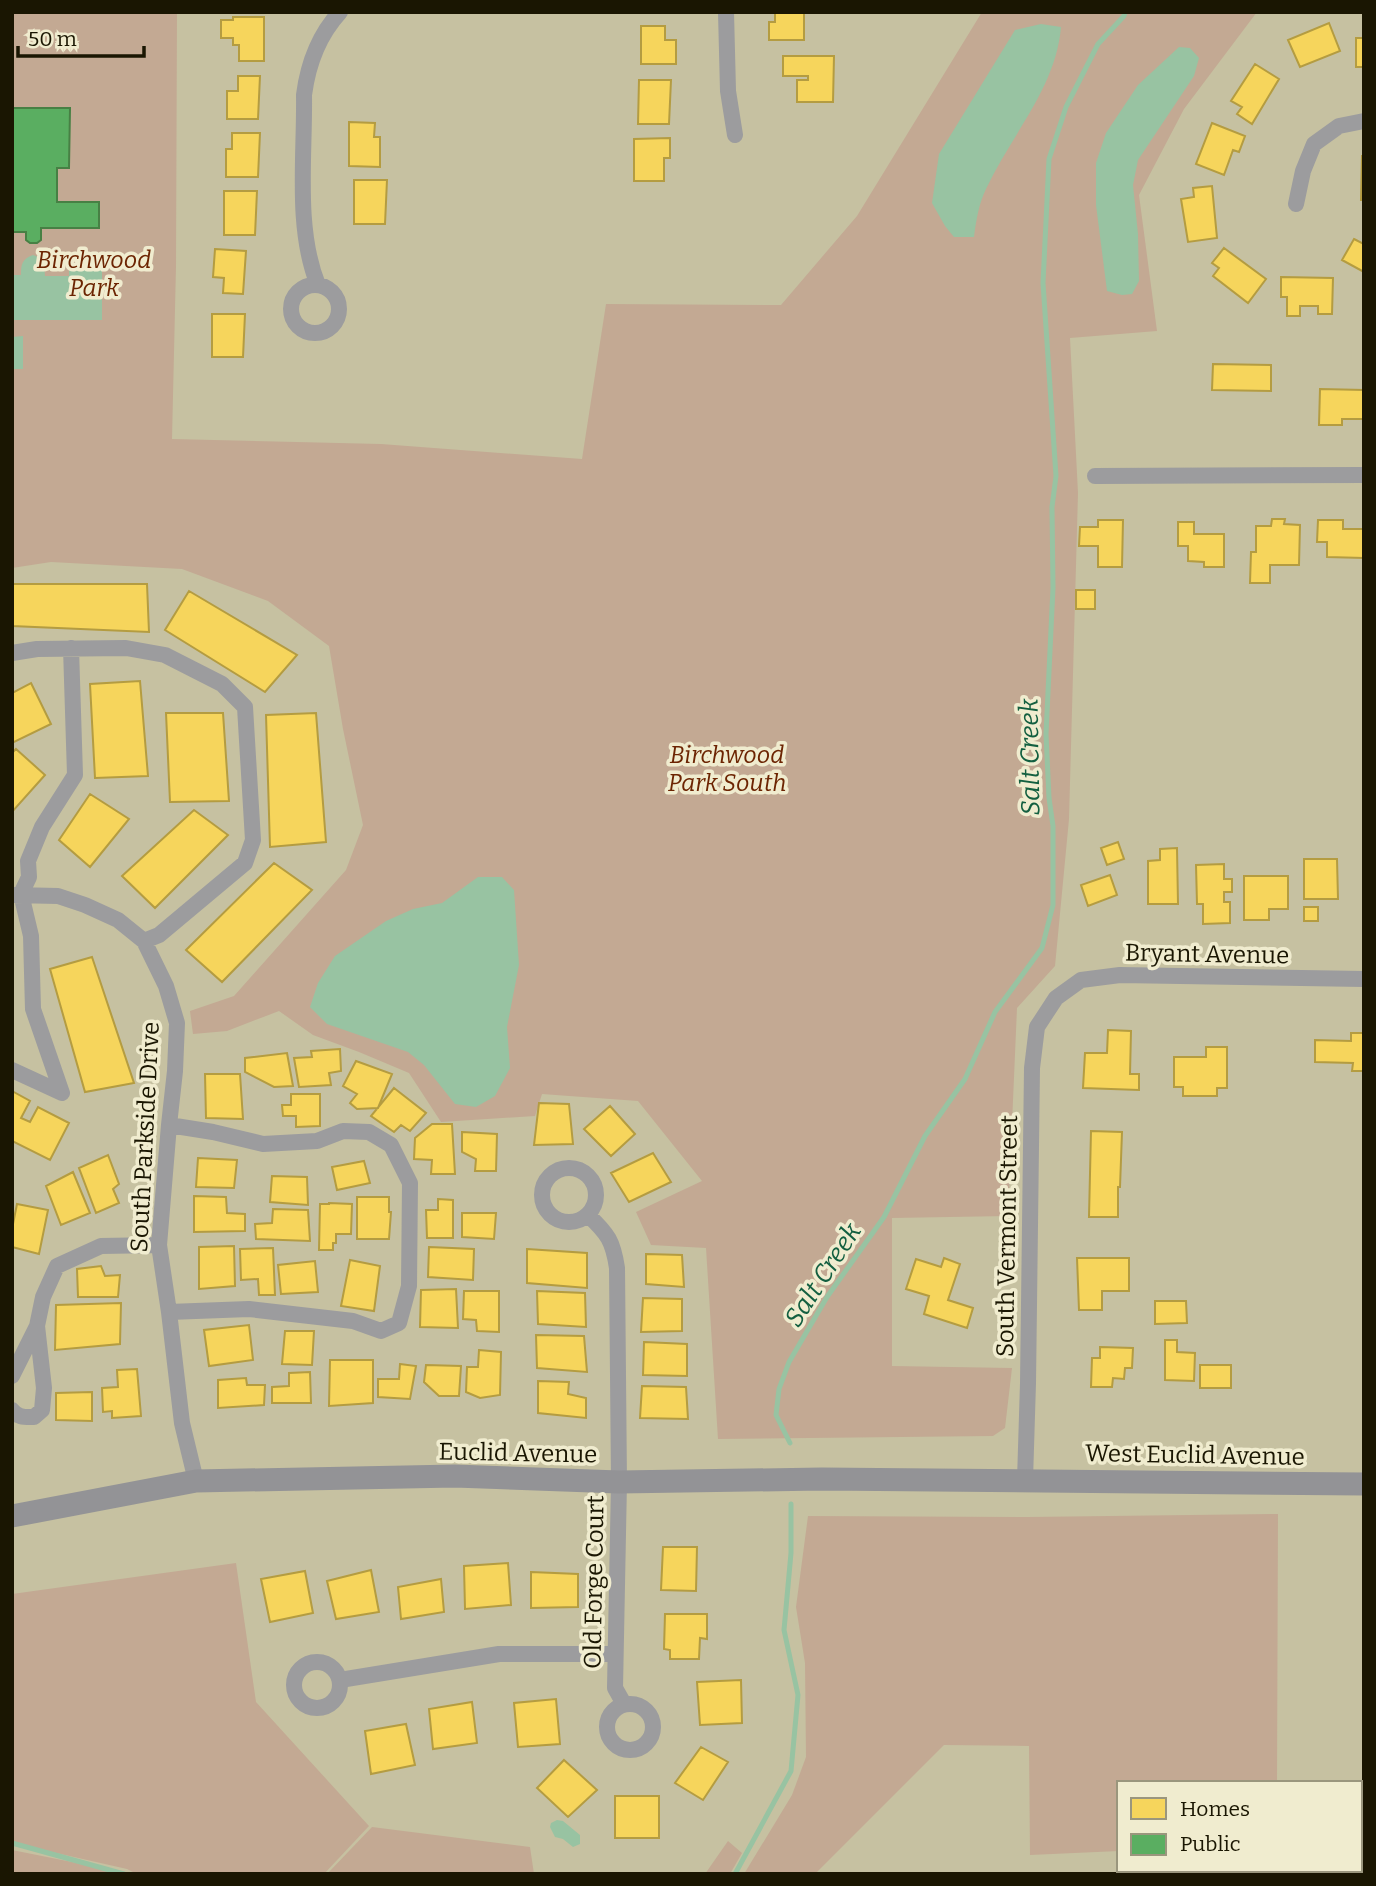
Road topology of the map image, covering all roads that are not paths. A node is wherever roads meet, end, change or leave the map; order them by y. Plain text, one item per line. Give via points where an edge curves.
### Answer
1 (340, 12) edge
2 (726, 12) edge
3 (1364, 121) edge
4 (735, 135) dead end
5 (1296, 204) dead end
6 (318, 285) dead end
7 (1364, 475) edge
8 (1095, 476) dead end
9 (71, 648) junction
10 (12, 653) edge
11 (17, 895) edge
12 (144, 941) junction
13 (1364, 979) edge
14 (1056, 998) joint
15 (12, 1070) edge
16 (169, 1125) junction
17 (588, 1216) dead end
18 (159, 1245) junction
19 (169, 1312) junction
20 (37, 1326) junction
21 (12, 1376) edge
22 (12, 1410) edge
23 (1025, 1480) junction
24 (196, 1481) junction
25 (619, 1482) junction
26 (1364, 1484) edge
27 (12, 1516) edge
28 (614, 1654) junction
29 (340, 1680) dead end
30 (624, 1704) dead end

1 - 6 street via 313,55 304,95 303,211 306,245
2 - 4 street via 728,91
3 - 5 street via 1339,126 1314,144
7 - 8 street
9 - 10 street
9 - 11 street via 75,775 42,827 27,861 29,877
9 - 12 street via 126,648 165,654 222,684 245,707 253,840 245,863 159,935
11 - 12 street, South Parkside Drive via 58,896 85,905 118,920
11 - 15 street via 31,936 33,1009 62,1093
12 - 16 street, South Parkside Drive via 166,986 177,1023
13 - 14 street, Bryant Avenue via 1120,975 1081,979
14 - 23 street, South Vermont Street via 1037,1027 1032,1068
16 - 18 street, South Parkside Drive
16 - 19 street via 263,1144 317,1142 343,1131 369,1132 391,1145 410,1183 409,1286 399,1323 381,1331 353,1321 249,1309
17 - 25 street, Old Forge Court via 614,1247 617,1268
18 - 19 street, South Parkside Drive
18 - 20 street via 101,1246 57,1266
19 - 24 street, South Parkside Drive via 182,1423
20 - 21 street
20 - 22 street via 42,1410 34,1417 22,1417
23 - 25 main road, Euclid Avenue
23 - 26 main road, West Euclid Avenue
24 - 25 main road, Euclid Avenue via 455,1476
24 - 27 main road, Euclid Avenue
25 - 28 street, Old Forge Court
28 - 29 street via 499,1654
28 - 30 street, Old Forge Court via 615,1688

